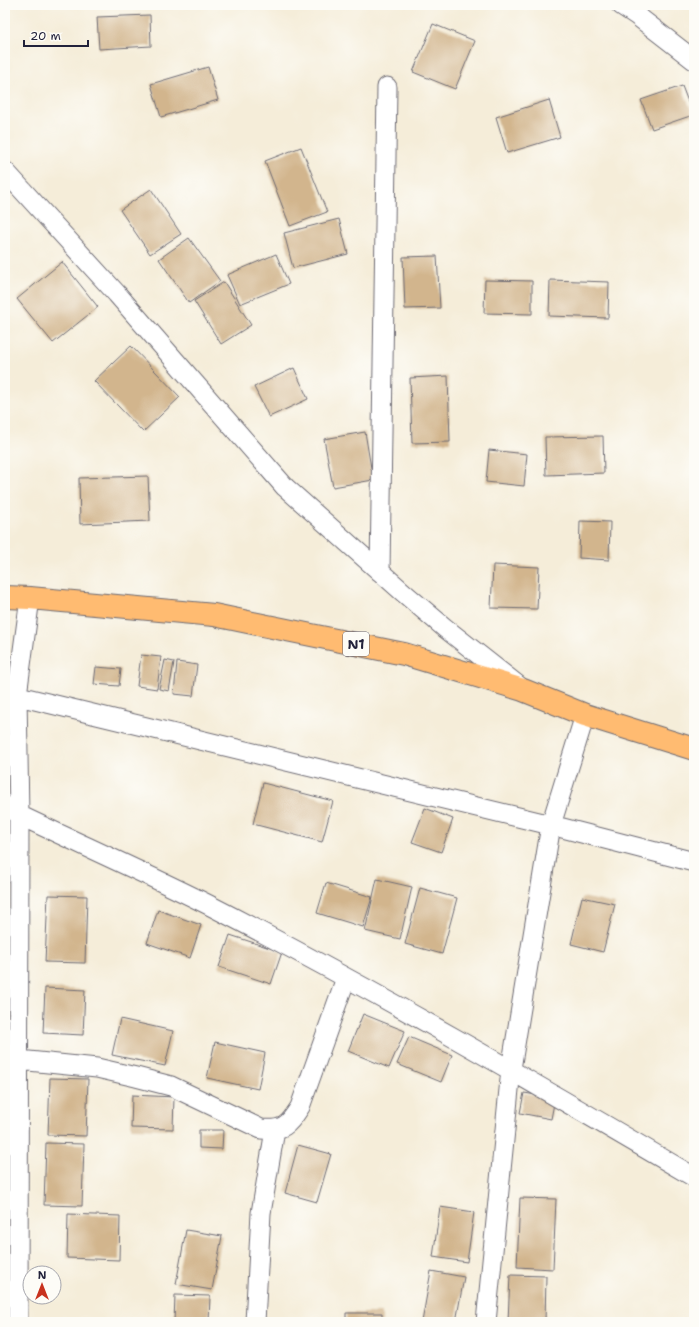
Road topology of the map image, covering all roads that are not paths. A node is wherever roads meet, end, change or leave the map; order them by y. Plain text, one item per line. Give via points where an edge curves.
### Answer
1 (620, 5) edge
2 (694, 60) edge
3 (387, 87) dead end
4 (5, 171) edge
5 (380, 572) junction
6 (5, 597) edge
7 (30, 598) junction
8 (523, 690) junction
9 (11, 694) edge
10 (585, 715) junction
11 (694, 749) edge
12 (12, 811) edge
13 (551, 825) junction
14 (694, 862) edge
15 (346, 978) junction
16 (12, 1061) edge
17 (511, 1069) junction
18 (275, 1130) junction
19 (694, 1177) edge
20 (18, 1322) edge
21 (255, 1322) edge
22 (486, 1322) edge

1 - 2 street
3 - 5 street
4 - 5 street via 117,294 285,487
5 - 8 street
6 - 7 main road, N1
7 - 8 main road, N1 via 214,615 404,654
7 - 9 street
8 - 10 main road, N1
9 - 12 street
9 - 13 street
10 - 11 main road, N1
10 - 13 street
12 - 15 street via 206,904
12 - 16 street
13 - 14 street
13 - 17 street
15 - 17 street
15 - 18 street via 300,1107 286,1125
16 - 18 street via 97,1068 170,1086 260,1129
16 - 20 street
17 - 19 street
17 - 22 street
18 - 21 street via 260,1213

